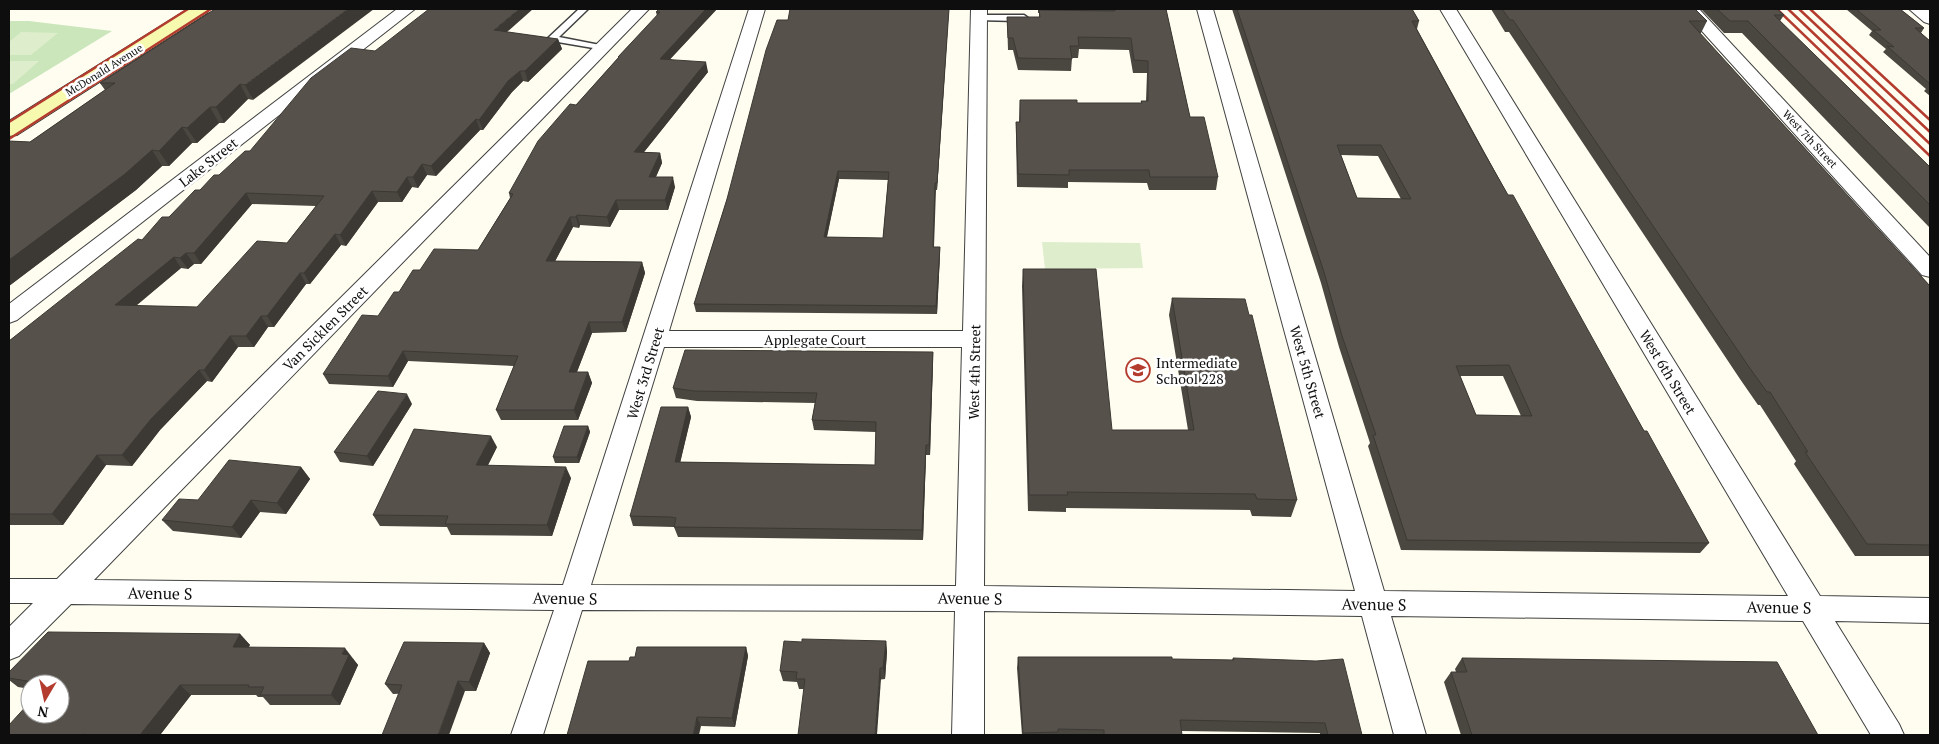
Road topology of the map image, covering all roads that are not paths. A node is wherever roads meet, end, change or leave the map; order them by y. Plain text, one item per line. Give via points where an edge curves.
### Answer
1 (200, 9) edge
2 (407, 9) edge
3 (584, 9) edge
4 (641, 9) edge
5 (758, 9) edge
6 (1205, 9) edge
7 (1448, 9) edge
8 (1690, 9) edge
9 (1917, 9) edge
10 (979, 13) edge
11 (1038, 18) edge
12 (1930, 20) edge
13 (602, 48) junction
14 (9, 130) edge
15 (1930, 270) edge
16 (9, 315) edge
17 (656, 339) junction
18 (974, 339) junction
19 (9, 591) edge
20 (63, 592) junction
21 (574, 598) junction
22 (970, 598) junction
23 (1373, 604) junction
24 (1811, 608) junction
25 (1930, 610) edge
26 (9, 647) edge
27 (527, 735) edge
28 (968, 735) edge
29 (1410, 735) edge
30 (1888, 735) edge

1 - 14 main road, McDonald Avenue
2 - 16 street, Lake Street
3 - 13 lane via 552,38
4 - 13 street, Van Sicklen Street
5 - 17 street, West 3rd Street
6 - 23 street, West 5th Street
7 - 24 street, West 6th Street
8 - 15 street, West 7th Street
9 - 12 street
10 - 11 lane
10 - 18 street, West 4th Street
13 - 20 street, Van Sicklen Street
17 - 18 street, Applegate Court
17 - 21 street, West 3rd Street
18 - 22 street, West 4th Street
19 - 20 street, Avenue S
20 - 21 street, Avenue S
20 - 26 street, Van Sicklen Street
21 - 22 street, Avenue S
21 - 27 street, West 3rd Street
22 - 23 street, Avenue S
22 - 28 street, West 4th Street
23 - 24 street, Avenue S
23 - 29 street, West 5th Street
24 - 25 street, Avenue S
24 - 30 street, West 6th Street

